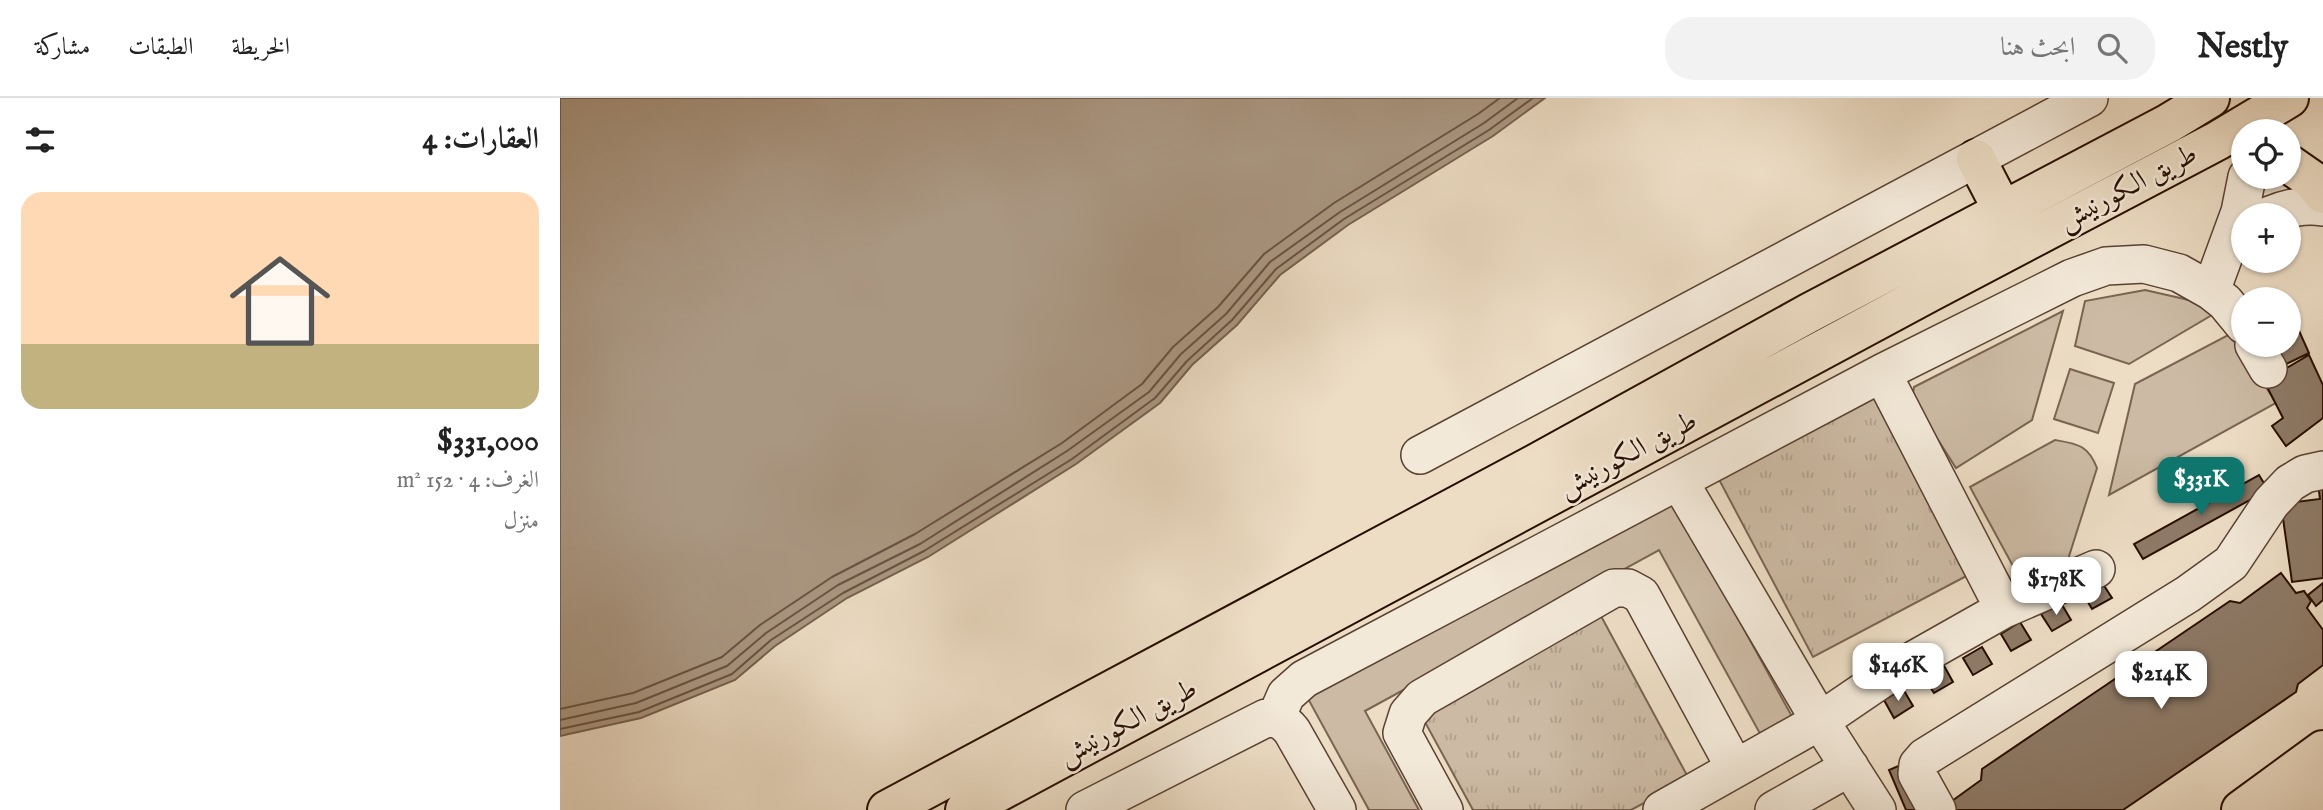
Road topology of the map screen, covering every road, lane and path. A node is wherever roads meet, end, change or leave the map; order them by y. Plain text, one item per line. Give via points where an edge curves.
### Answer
1 (2089, 98) edge
2 (2210, 98) edge
3 (2289, 98) edge
4 (2230, 144) edge
5 (1976, 159) junction
6 (2301, 172) edge
7 (2245, 189) edge
8 (2323, 194) edge
9 (2301, 206) edge
10 (2323, 207) edge
11 (2003, 211) junction
12 (2239, 273) edge
13 (2227, 306) edge
14 (1882, 373) junction
15 (1420, 455) dead end
16 (2323, 470) edge
17 (1679, 481) junction
18 (2096, 569) dead end
19 (2004, 609) junction
20 (1276, 718) junction
21 (1820, 720) junction
22 (2323, 750) edge
23 (1850, 767) junction
24 (1735, 768) junction
25 (2323, 788) edge
26 (887, 810) edge
27 (965, 810) edge
28 (1085, 810) edge
29 (1337, 810) edge
30 (1444, 810) edge
31 (1662, 810) edge
32 (1774, 810) edge
33 (1877, 810) edge
34 (1937, 810) edge
35 (2241, 810) edge
36 (2291, 810) edge

1 - 5 street
2 - 11 main road, طريق الكورنيش
3 - 4 main road, طريق الكورنيش
4 - 27 main road, طريق الكورنيش via 1930,292
5 - 11 main road
5 - 15 street
6 - 8 main road
7 - 13 street
9 - 10 street
11 - 26 main road, طريق الكورنيش
12 - 13 street
13 - 14 street via 2179,273 2144,264 2106,266 2072,278
14 - 17 street
14 - 19 street
16 - 34 street via 2290,483 2231,563 1925,757 1917,774
17 - 20 street via 1304,679 1286,695
17 - 21 street
18 - 19 street
19 - 21 street via 1889,674
20 - 28 street via 1256,721
20 - 29 street via 1292,731
21 - 23 street
21 - 24 street
22 - 35 main road
23 - 32 street
23 - 33 street
24 - 30 street via 1641,595 1615,588 1422,698 1408,714 1402,733
24 - 31 street
25 - 36 main road

